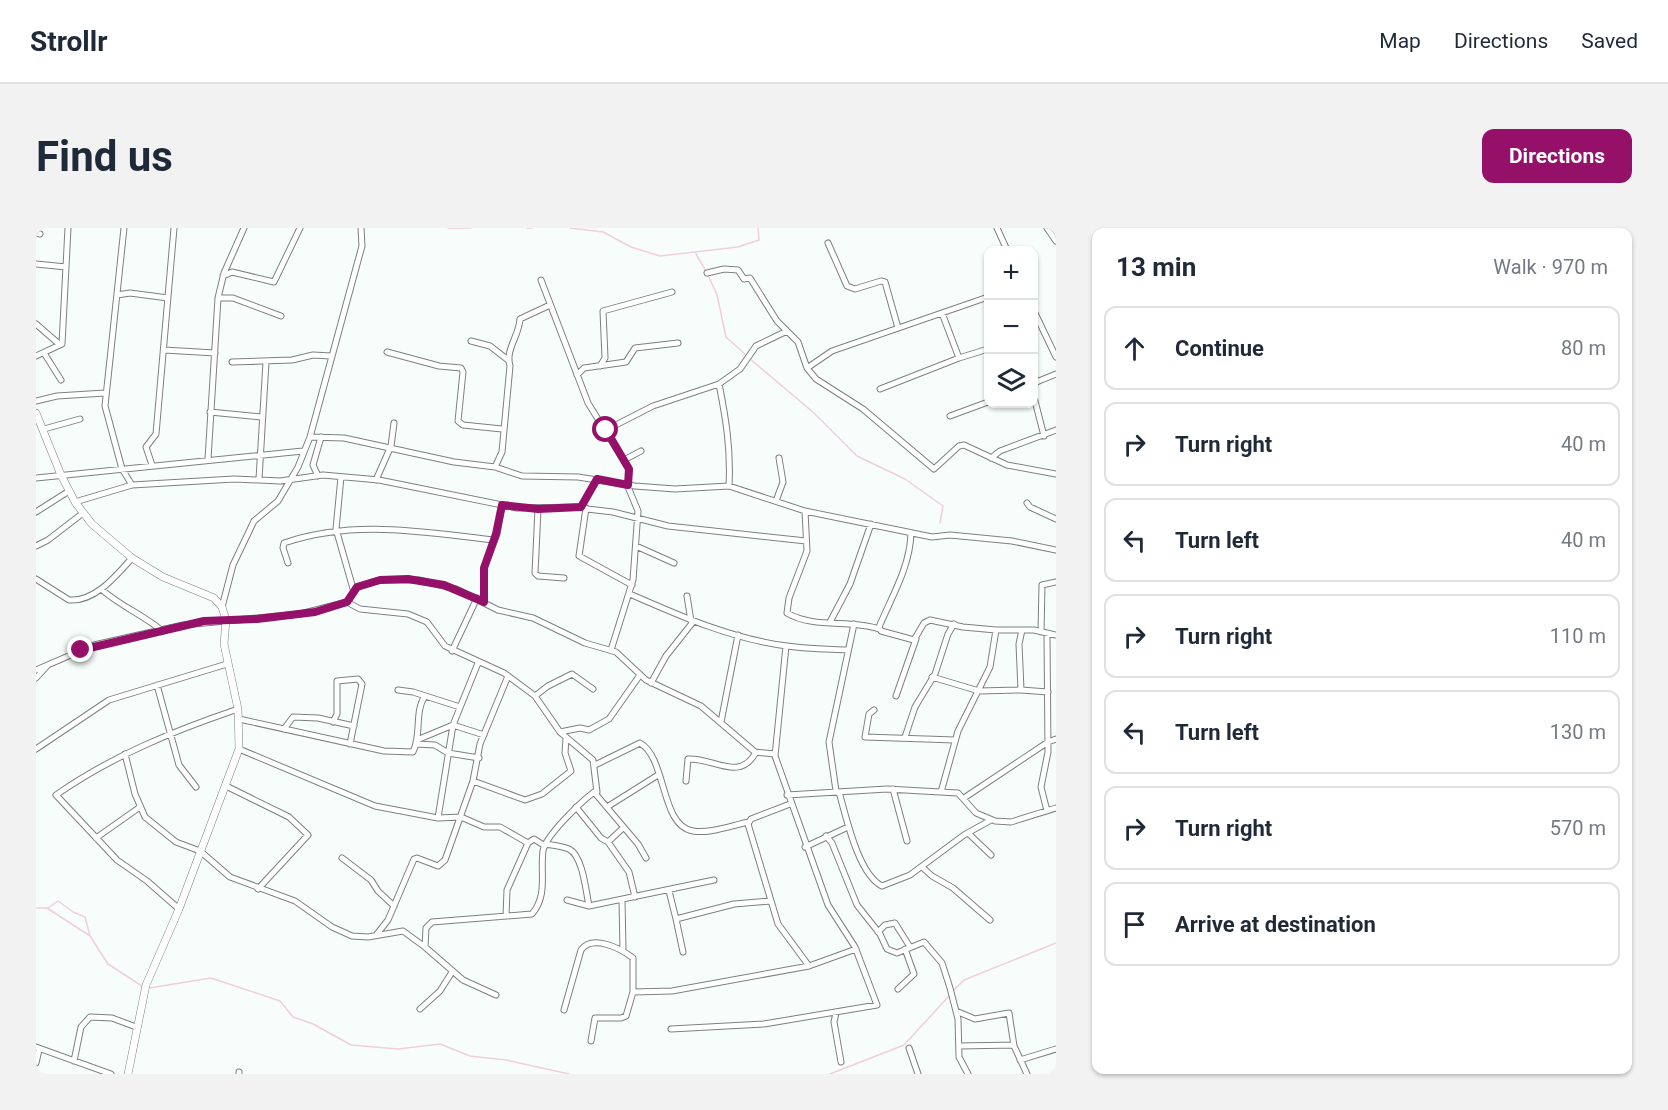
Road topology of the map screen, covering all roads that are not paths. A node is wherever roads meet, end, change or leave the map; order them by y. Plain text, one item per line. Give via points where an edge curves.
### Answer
1 (68, 228) edge
2 (124, 228) edge
3 (174, 228) edge
4 (244, 228) edge
5 (300, 228) edge
6 (362, 228) edge
7 (997, 228) edge
8 (1047, 228) edge
9 (1056, 242) edge
10 (828, 243) dead end
11 (1005, 246) edge
12 (36, 264) edge
13 (66, 267) junction
14 (707, 273) dead end
15 (223, 276) junction
16 (541, 280) dead end
17 (672, 292) dead end
18 (117, 295) junction
19 (168, 298) junction
20 (218, 298) junction
21 (984, 298) edge
22 (550, 305) junction
23 (942, 313) junction
24 (281, 316) dead end
25 (1038, 320) edge
26 (36, 324) edge
27 (898, 328) junction
28 (1042, 329) junction
29 (787, 331) junction
30 (1038, 331) edge
31 (471, 341) dead end
32 (678, 343) dead end
33 (59, 344) junction
34 (164, 350) junction
35 (984, 350) edge
36 (44, 352) junction
37 (387, 352) dead end
38 (215, 353) junction
39 (331, 356) junction
40 (36, 357) edge
41 (1056, 357) edge
42 (959, 358) junction
43 (508, 360) junction
44 (232, 362) dead end
45 (266, 362) junction
46 (600, 366) junction
47 (807, 368) junction
48 (1056, 374) edge
49 (577, 375) junction
50 (61, 380) dead end
51 (1038, 381) edge
52 (719, 384) junction
53 (880, 389) dead end
54 (105, 393) junction
55 (36, 401) edge
56 (984, 403) edge
57 (1037, 408) edge
58 (210, 412) junction
59 (36, 413) edge
60 (950, 416) dead end
61 (261, 417) junction
62 (80, 418) dead end
63 (394, 423) dead end
64 (45, 429) junction
65 (502, 429) junction
66 (606, 430) junction
67 (1056, 430) edge
68 (1044, 435) junction
69 (310, 437) junction
70 (321, 437) junction
71 (391, 446) junction
72 (303, 451) junction
73 (641, 451) dead end
74 (262, 454) junction
75 (779, 458) dead end
76 (991, 458) junction
77 (207, 459) junction
78 (624, 460) junction
79 (152, 465) junction
80 (495, 467) junction
81 (122, 469) junction
82 (1056, 474) edge
83 (61, 475) junction
84 (318, 476) junction
85 (341, 477) junction
86 (36, 478) edge
87 (259, 479) junction
88 (597, 479) junction
89 (292, 480) junction
90 (376, 480) junction
91 (132, 485) junction
92 (628, 485) junction
93 (729, 486) junction
94 (69, 491) junction
95 (776, 501) junction
96 (75, 502) junction
97 (1027, 503) dead end
98 (502, 505) junction
99 (584, 508) junction
100 (538, 509) junction
101 (805, 511) junction
102 (36, 512) edge
103 (83, 513) junction
104 (639, 519) junction
105 (1056, 519) edge
106 (871, 524) junction
107 (336, 529) junction
108 (911, 533) junction
109 (494, 540) junction
110 (806, 541) junction
111 (36, 546) edge
112 (636, 546) junction
113 (1056, 550) edge
114 (132, 558) junction
115 (288, 563) dead end
116 (674, 563) dead end
117 (36, 579) edge
118 (564, 579) dead end
119 (1056, 582) edge
120 (632, 585) junction
121 (101, 589) junction
122 (354, 592) junction
123 (630, 594) junction
124 (687, 597) dead end
125 (477, 598) junction
126 (347, 602) junction
127 (484, 602) junction
128 (222, 607) junction
129 (226, 620) junction
130 (692, 622) junction
131 (830, 622) junction
132 (854, 624) junction
133 (954, 624) junction
134 (879, 629) junction
135 (161, 630) junction
136 (996, 630) junction
137 (1022, 630) junction
138 (1044, 633) junction
139 (738, 635) junction
140 (1056, 635) edge
141 (916, 639) junction
142 (786, 646) junction
143 (611, 650) junction
144 (847, 650) junction
145 (452, 651) junction
146 (50, 662) junction
147 (478, 663) junction
148 (227, 664) junction
149 (36, 670) edge
150 (639, 675) junction
151 (508, 676) junction
152 (933, 677) junction
153 (36, 678) edge
154 (1056, 680) edge
155 (651, 683) junction
156 (157, 685) junction
157 (593, 689) dead end
158 (1048, 689) junction
159 (398, 690) dead end
160 (1021, 690) junction
161 (979, 691) junction
162 (425, 696) junction
163 (535, 696) junction
164 (896, 696) dead end
165 (460, 707) junction
166 (238, 710) junction
167 (874, 710) dead end
168 (239, 719) junction
169 (333, 722) junction
170 (721, 722) junction
171 (453, 725) junction
172 (354, 726) junction
173 (284, 729) junction
174 (560, 732) junction
175 (169, 733) junction
176 (483, 735) junction
177 (905, 737) junction
178 (566, 738) junction
179 (1056, 739) edge
180 (955, 740) junction
181 (417, 742) junction
182 (1048, 742) junction
183 (350, 744) junction
184 (36, 749) edge
185 (239, 749) junction
186 (756, 752) junction
187 (448, 753) junction
188 (125, 754) junction
189 (775, 754) junction
190 (479, 758) junction
191 (595, 765) junction
192 (658, 775) junction
193 (686, 781) dead end
194 (473, 782) junction
195 (226, 786) junction
196 (196, 787) dead end
197 (893, 789) junction
198 (838, 791) junction
199 (594, 792) junction
200 (941, 792) junction
201 (787, 795) junction
202 (964, 798) junction
203 (790, 804) junction
204 (140, 807) junction
205 (576, 807) junction
206 (607, 807) junction
207 (1056, 808) edge
208 (1047, 811) junction
209 (461, 817) junction
210 (438, 818) junction
211 (991, 820) junction
212 (749, 822) junction
213 (848, 827) junction
214 (623, 828) junction
215 (968, 833) junction
216 (826, 836) junction
217 (96, 838) junction
218 (907, 841) dead end
219 (608, 842) junction
220 (528, 843) junction
221 (545, 845) junction
222 (805, 847) junction
223 (200, 851) junction
224 (991, 855) dead end
225 (342, 858) dead end
226 (646, 858) dead end
227 (922, 867) junction
228 (714, 880) dead end
229 (258, 889) junction
230 (669, 891) junction
231 (635, 897) junction
232 (567, 900) dead end
233 (622, 900) junction
234 (771, 901) junction
235 (394, 906) junction
236 (589, 906) junction
237 (179, 909) junction
238 (506, 916) junction
239 (676, 919) junction
240 (990, 920) dead end
241 (878, 932) junction
242 (376, 935) junction
243 (425, 947) junction
244 (908, 948) junction
245 (856, 949) junction
246 (623, 951) junction
247 (683, 952) dead end
248 (809, 966) junction
249 (452, 972) junction
250 (898, 989) dead end
251 (633, 992) junction
252 (496, 995) dead end
253 (420, 1009) dead end
254 (564, 1010) dead end
255 (956, 1011) junction
256 (836, 1013) junction
257 (136, 1027) junction
258 (670, 1029) dead end
259 (591, 1041) dead end
260 (1014, 1045) junction
261 (958, 1046) junction
262 (909, 1048) dead end
263 (37, 1049) edge
264 (1056, 1049) edge
265 (1020, 1060) junction
266 (74, 1061) junction
267 (841, 1062) dead end
268 (36, 1063) edge
269 (111, 1074) edge
270 (128, 1074) edge
271 (918, 1074) edge
272 (968, 1074) edge
273 (1027, 1074) edge

1 - 13 street
2 - 18 street
3 - 19 street
4 - 15 street
5 - 15 street via 274,282 232,272
6 - 39 street via 362,246
7 - 11 street
8 - 9 street
10 - 27 street via 847,286 855,289 881,281 886,284
12 - 13 street
13 - 33 street via 63,334
14 - 29 street via 730,269 740,271 744,279 750,278
15 - 20 street
16 - 22 street
17 - 46 street via 603,311 605,358
18 - 19 street
18 - 54 street
19 - 34 street
20 - 24 street via 233,298
20 - 38 street
21 - 23 street
22 - 43 street via 520,319 519,334
22 - 49 street
23 - 27 street
23 - 42 street
25 - 28 street
26 - 33 street
27 - 47 street via 832,351
28 - 30 street
28 - 41 street
29 - 47 street via 801,347
29 - 52 street via 759,344 740,369
31 - 43 street via 490,346
32 - 46 street via 635,348 626,362
33 - 36 street
34 - 38 street
34 - 79 street via 156,434 146,447
35 - 42 street
36 - 40 street
36 - 50 street
37 - 65 street via 461,368 458,421 463,425
38 - 58 street
39 - 45 street
39 - 69 street
42 - 53 street
43 - 65 street
44 - 45 street
45 - 61 street
46 - 49 street via 584,368
47 - 76 street via 821,384 864,410 934,470 962,445
48 - 51 street
49 - 66 street via 588,403
52 - 66 street via 653,406
52 - 93 street via 728,425
54 - 55 street
54 - 81 street
56 - 60 street
57 - 68 street
58 - 61 street
58 - 77 street
59 - 64 street
61 - 74 street
62 - 64 street
63 - 71 street
64 - 83 street
65 - 80 street via 502,452
66 - 78 street
67 - 68 street
68 - 76 street
69 - 70 street
69 - 72 street
70 - 71 street
70 - 84 street via 313,465
71 - 80 street via 454,462
71 - 90 street
72 - 74 street
72 - 89 street
73 - 78 street
74 - 77 street
74 - 87 street
75 - 95 street via 783,482
76 - 82 street via 1019,468
77 - 79 street
78 - 92 street via 630,473
79 - 81 street
80 - 88 street via 522,476
81 - 83 street
81 - 91 street
83 - 86 street
83 - 94 street
84 - 85 street
84 - 89 street
85 - 90 street
85 - 107 street
87 - 89 street
87 - 91 street
88 - 92 street
88 - 99 street
89 - 128 street via 278,501 254,520 233,565
90 - 98 street
91 - 96 street
92 - 93 street via 675,489
92 - 104 street
93 - 95 street
94 - 96 street
94 - 102 street
95 - 101 street
96 - 103 street
97 - 105 street
98 - 100 street
98 - 109 street
99 - 100 street
99 - 104 street
99 - 120 street via 579,556
100 - 118 street via 535,573
101 - 106 street
101 - 110 street
103 - 111 street
103 - 114 street
104 - 110 street via 743,536
104 - 112 street
106 - 108 street
106 - 131 street via 850,584
107 - 109 street via 393,528
107 - 115 street via 284,543
107 - 122 street
108 - 113 street via 1012,541
108 - 134 street via 904,572
109 - 127 street via 484,568
110 - 131 street via 806,554 787,612
112 - 116 street
112 - 120 street
114 - 121 street
114 - 128 street via 163,577 207,594
117 - 121 street via 71,601
119 - 138 street via 1042,585
120 - 123 street
121 - 135 street
122 - 125 street via 370,582 408,579 444,585
122 - 126 street
123 - 130 street
123 - 143 street
124 - 130 street
125 - 127 street
125 - 145 street
126 - 129 street via 300,614
126 - 145 street via 360,609 420,619
127 - 143 street
128 - 129 street
129 - 135 street
129 - 148 street
130 - 139 street
130 - 155 street
131 - 132 street
132 - 134 street
132 - 144 street
133 - 136 street
133 - 141 street via 926,621
133 - 152 street
134 - 141 street
135 - 146 street via 94,645
136 - 137 street
136 - 161 street via 993,659
137 - 138 street
137 - 160 street
138 - 140 street
138 - 158 street
139 - 142 street
139 - 170 street
141 - 164 street
142 - 144 street
142 - 189 street
143 - 150 street via 622,655
144 - 198 street via 844,682 829,742
145 - 147 street
146 - 149 street
146 - 153 street
147 - 151 street
147 - 165 street
148 - 156 street
148 - 166 street
150 - 155 street
150 - 174 street via 609,718 589,730
151 - 163 street
151 - 176 street
152 - 161 street
152 - 177 street via 917,703
154 - 158 street
155 - 170 street via 695,702
156 - 175 street
156 - 184 street via 109,700
157 - 163 street via 572,674
158 - 160 street
158 - 182 street
159 - 162 street
160 - 161 street
161 - 180 street
162 - 165 street
162 - 181 street via 420,707
163 - 174 street
165 - 171 street
166 - 168 street
166 - 175 street
167 - 177 street via 869,713 865,737
168 - 173 street
168 - 185 street
169 - 172 street
169 - 172 street via 337,714 337,681 358,679 362,684
169 - 173 street via 293,717
170 - 186 street
171 - 176 street
171 - 181 street
171 - 187 street
172 - 183 street
173 - 183 street
174 - 178 street
175 - 188 street
175 - 196 street via 179,765
176 - 190 street
177 - 180 street
178 - 191 street
178 - 194 street via 565,753 571,771 542,795 525,800
179 - 182 street
180 - 200 street
181 - 183 street via 415,750 409,753
181 - 187 street via 435,745
182 - 202 street
182 - 208 street via 1041,787
185 - 195 street
185 - 210 street via 375,806
186 - 189 street
186 - 193 street via 735,769 688,759
187 - 190 street
187 - 210 street
188 - 204 street
188 - 217 street via 56,795
189 - 201 street
190 - 194 street
191 - 192 street via 640,743 647,747
191 - 199 street
192 - 206 street
192 - 212 street via 682,827 696,831
194 - 209 street
195 - 223 street
195 - 229 street via 289,817 308,835
197 - 198 street
197 - 200 street
197 - 218 street
198 - 201 street
198 - 213 street
199 - 205 street
199 - 206 street
200 - 202 street via 958,793
201 - 203 street
202 - 211 street via 976,813
203 - 212 street
203 - 222 street
204 - 217 street
204 - 223 street via 145,817 170,838
205 - 219 street
205 - 221 street
206 - 214 street
207 - 208 street
208 - 211 street via 1011,822
209 - 210 street
209 - 220 street via 484,827 501,828
209 - 235 street via 445,860 438,866 414,859
211 - 215 street
212 - 234 street
213 - 216 street
213 - 227 street via 869,875 879,885 888,885
214 - 219 street
214 - 226 street
215 - 224 street
215 - 227 street
216 - 222 street
216 - 241 street via 857,904
217 - 237 street via 117,860
219 - 231 street via 629,872
220 - 221 street via 534,839
220 - 238 street via 507,890
221 - 236 street via 570,849 574,854 583,872
221 - 238 street via 543,894 535,911
222 - 245 street via 828,905
223 - 229 street via 230,877
223 - 237 street
225 - 235 street via 371,880
227 - 240 street
228 - 230 street
229 - 242 street via 295,901 352,936
230 - 231 street
230 - 239 street
231 - 233 street
232 - 236 street
233 - 236 street
233 - 246 street
234 - 239 street via 734,904
234 - 248 street via 778,924
235 - 242 street
237 - 257 street via 145,988
238 - 243 street via 432,922 426,928
239 - 247 street
241 - 244 street via 890,952
241 - 244 street via 895,923
242 - 243 street via 403,931
243 - 249 street
244 - 250 street via 914,974
244 - 255 street via 924,942 937,956
245 - 248 street
245 - 256 street via 877,1005
246 - 251 street via 633,959
246 - 254 street via 590,942 584,945
248 - 251 street via 672,992
249 - 252 street
249 - 253 street via 440,991
251 - 259 street via 624,1017 595,1018
255 - 260 street via 975,1019 1009,1013
255 - 261 street
256 - 258 street via 764,1024
256 - 267 street
257 - 266 street via 112,1018 90,1017 81,1027
257 - 270 street
260 - 261 street
260 - 265 street
261 - 272 street
262 - 271 street
263 - 266 street
263 - 268 street
264 - 265 street
265 - 273 street
266 - 269 street

